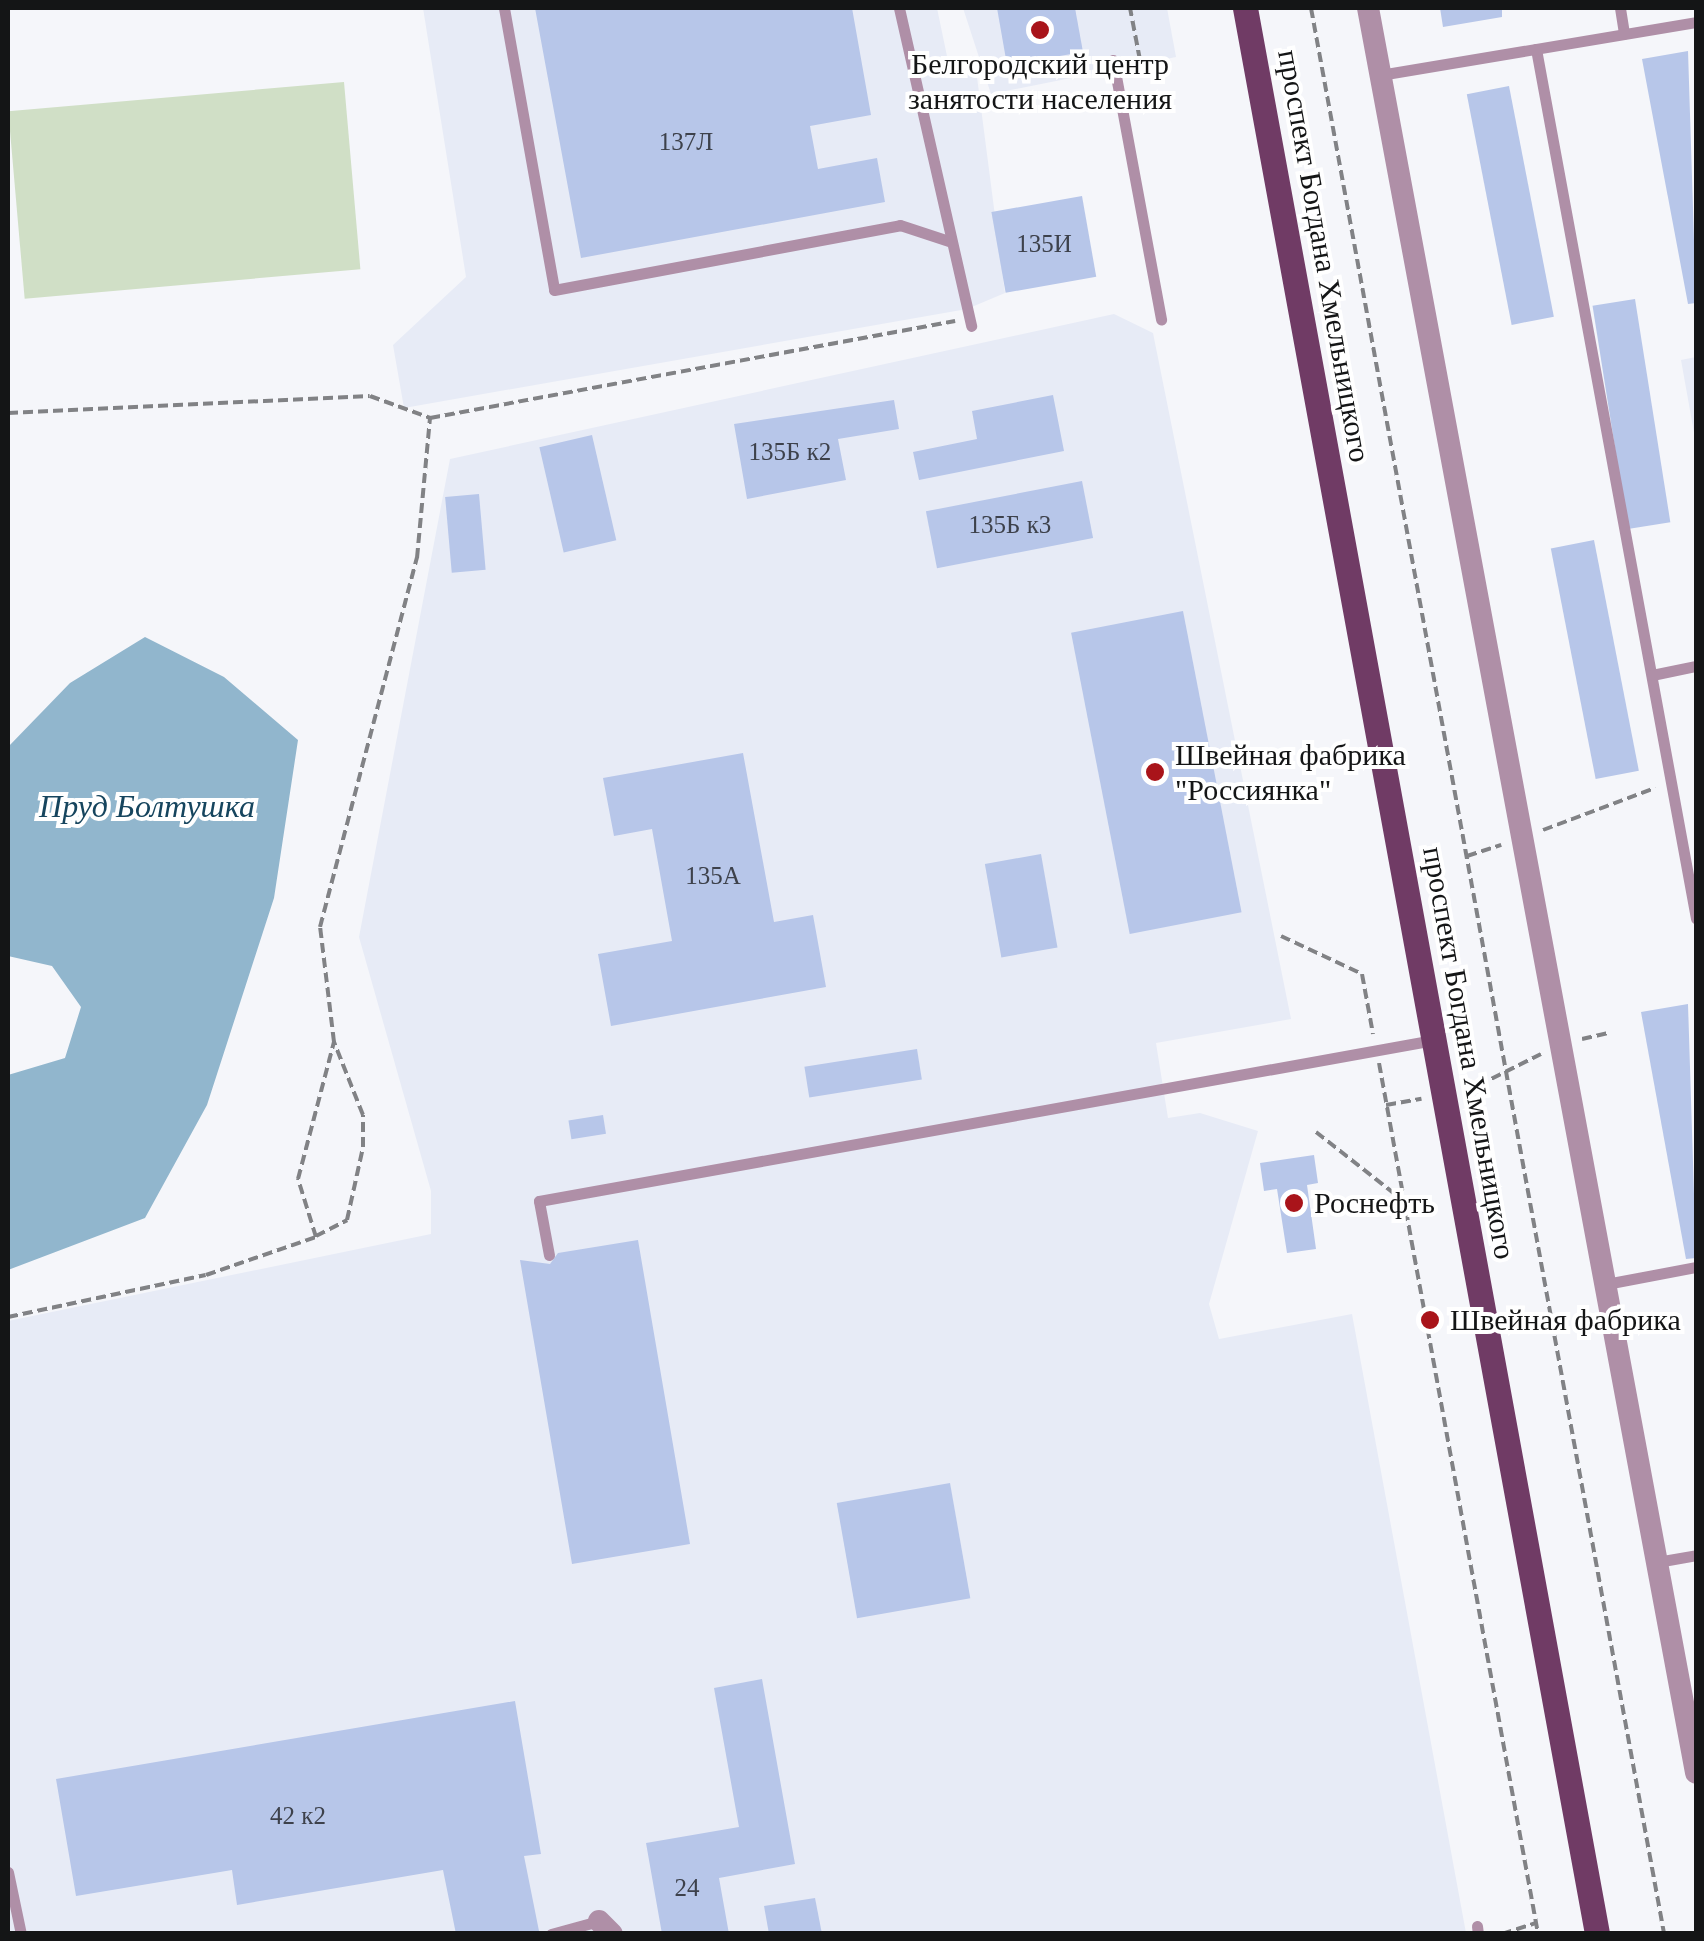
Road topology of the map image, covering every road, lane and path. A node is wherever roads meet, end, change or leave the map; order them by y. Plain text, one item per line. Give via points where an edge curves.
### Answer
1 (504, 8) edge
2 (899, 8) edge
3 (1130, 8) edge
4 (1245, 8) edge
5 (1311, 8) edge
6 (1368, 8) edge
7 (1620, 8) edge
8 (1696, 22) edge
9 (1624, 34) junction
10 (1536, 49) junction
11 (1114, 63) joint
12 (1380, 75) junction
13 (950, 241) junction
14 (1161, 320) dead end
15 (970, 322) joint
16 (8, 413) edge
17 (430, 418) junction
18 (1696, 666) edge
19 (1652, 675) junction
20 (1672, 783) junction
21 (1568, 816) dead end
22 (1696, 918) edge
23 (1282, 936) dead end
24 (1609, 1032) dead end
25 (1434, 1040) junction
26 (334, 1042) junction
27 (1561, 1043) junction
28 (1376, 1052) junction
29 (1507, 1073) junction
30 (1444, 1095) junction
31 (1386, 1105) junction
32 (1316, 1132) dead end
33 (1405, 1202) junction
34 (316, 1236) junction
35 (548, 1255) dead end
36 (1696, 1267) edge
37 (1606, 1284) junction
38 (8, 1317) edge
39 (1696, 1555) edge
40 (1657, 1562) junction
41 (1696, 1773) edge
42 (8, 1872) edge
43 (1536, 1923) junction
44 (605, 1927) edge
45 (22, 1934) edge
46 (551, 1934) edge
47 (1502, 1934) edge
48 (1538, 1934) edge
49 (1597, 1934) edge
50 (1664, 1934) edge

1 - 13 lane via 554,290 900,225
2 - 13 lane
3 - 11 path via 1140,60
4 - 25 main road, проспект Богдана Хмельницкого
5 - 29 path
6 - 12 street
7 - 9 lane
8 - 9 lane
9 - 10 lane
10 - 12 lane
10 - 19 lane
11 - 14 lane
12 - 27 street
13 - 15 lane
15 - 17 path
16 - 17 path via 370,396
17 - 26 path via 417,558 320,927
18 - 19 lane
19 - 20 lane
20 - 21 path
20 - 22 lane
23 - 28 path via 1362,974
24 - 27 path
25 - 28 lane
25 - 30 main road, проспект Богдана Хмельницкого
26 - 34 path via 298,1179
26 - 34 path via 363,1116 363,1147 347,1220
27 - 29 path
27 - 37 street
28 - 31 path
28 - 35 lane via 540,1202
29 - 30 path
29 - 50 path
30 - 31 path
30 - 49 main road, проспект Богдана Хмельницкого
31 - 33 path
32 - 33 path
33 - 43 path via 1402,1225
34 - 38 path via 206,1276
36 - 37 lane
37 - 40 street
39 - 40 lane
40 - 41 street
42 - 45 lane
43 - 47 path
43 - 48 path
44 - 46 lane

